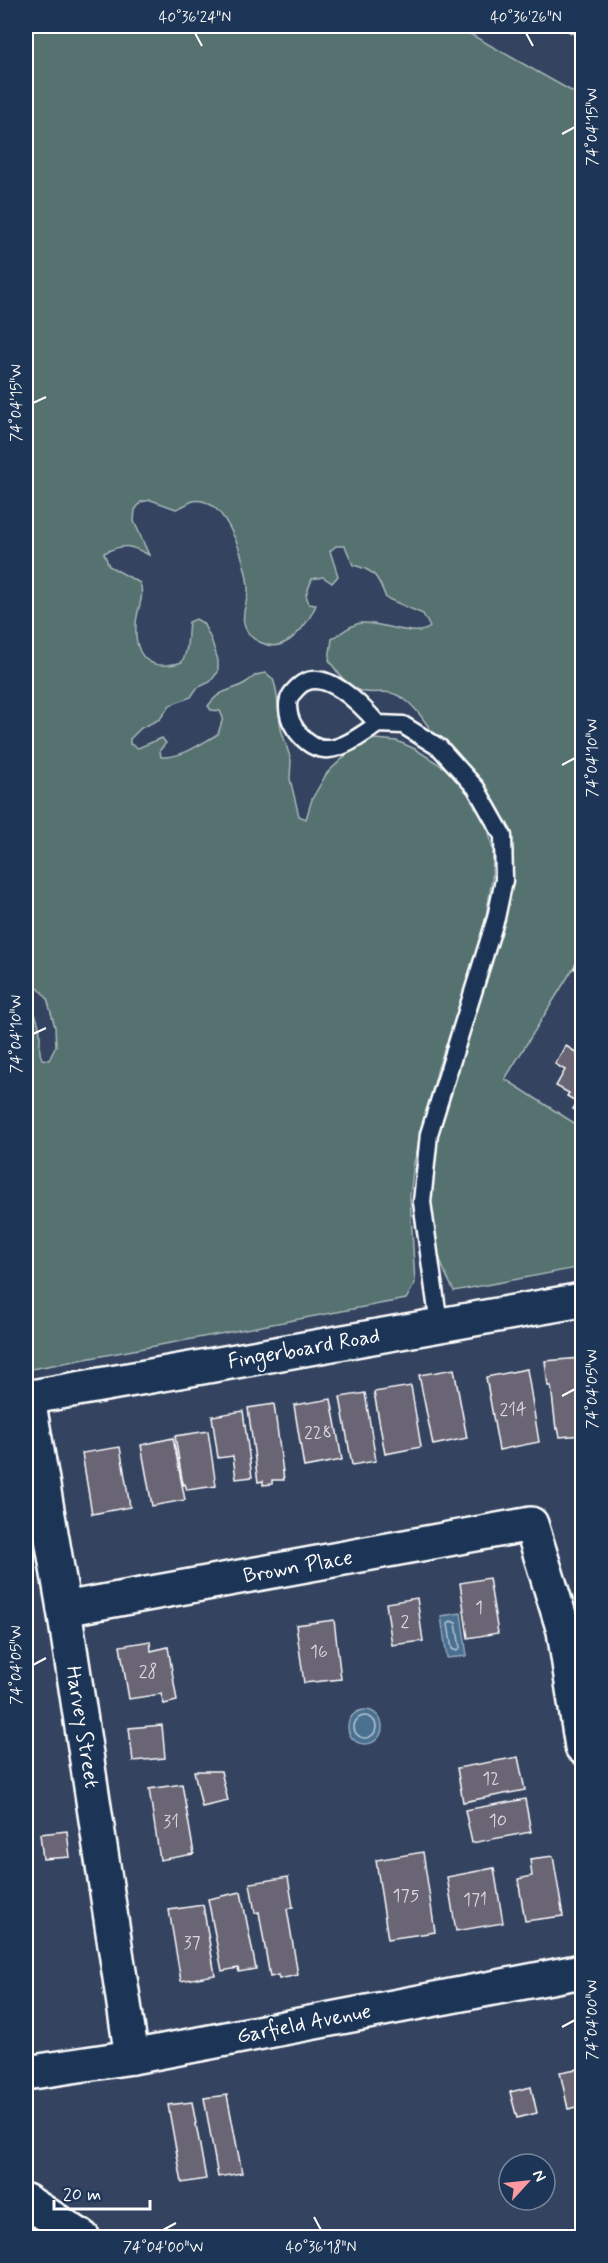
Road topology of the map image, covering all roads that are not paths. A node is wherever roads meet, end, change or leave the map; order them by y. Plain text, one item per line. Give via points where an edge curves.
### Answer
1 (378, 724) junction
2 (582, 1300) edge
3 (439, 1325) junction
4 (27, 1398) edge
5 (64, 1609) junction
6 (582, 1747) edge
7 (582, 1971) edge
8 (132, 2057) junction
9 (26, 2073) edge
10 (26, 2203) edge
11 (56, 2238) edge
12 (82, 2238) edge

1 - 1 lane via 357,701 319,680 302,684 291,694 288,708 294,725 313,747 339,747
1 - 3 lane via 404,725 440,748 476,788 503,836 504,880 496,918 429,1134 422,1202
2 - 3 street, Fingerboard Road
3 - 4 street, Fingerboard Road
4 - 5 street, Harvey Street
5 - 6 street, Brown Place via 531,1524 564,1630
5 - 8 street, Harvey Street
7 - 8 street, Garfield Avenue
8 - 9 street, Garfield Avenue
10 - 11 street
10 - 12 street

